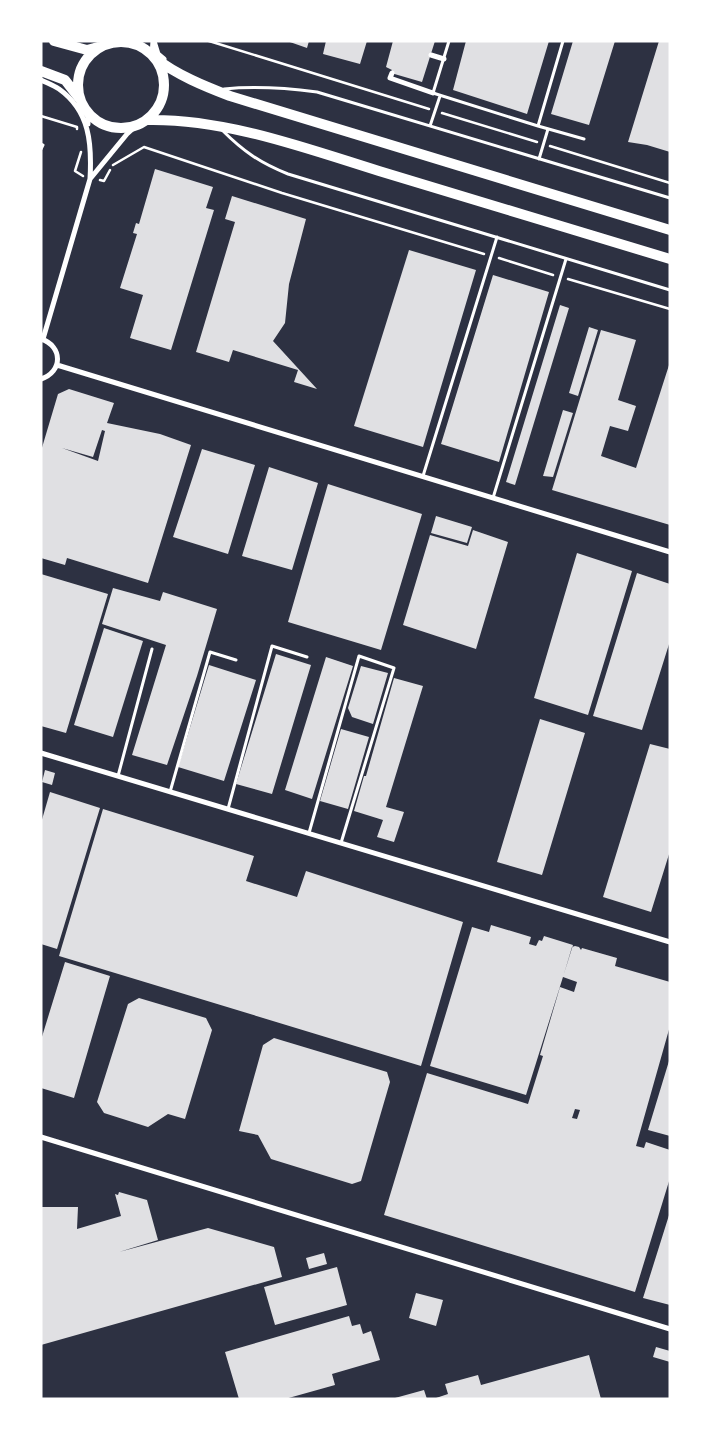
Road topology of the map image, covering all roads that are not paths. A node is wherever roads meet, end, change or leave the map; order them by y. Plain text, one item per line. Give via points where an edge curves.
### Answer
1 (54, 41) edge
2 (154, 41) edge
3 (449, 41) edge
4 (562, 41) edge
5 (108, 43) edge
6 (431, 55) dead end
7 (153, 56) junction
8 (444, 59) junction
9 (41, 71) edge
10 (392, 73) dead end
11 (182, 74) junction
12 (41, 80) edge
13 (215, 90) junction
14 (433, 93) junction
15 (440, 96) junction
16 (81, 101) junction
17 (88, 113) junction
18 (142, 122) junction
19 (218, 126) junction
20 (430, 126) junction
21 (538, 126) junction
22 (87, 127) junction
23 (548, 129) junction
24 (584, 139) dead end
25 (41, 144) edge
26 (41, 149) edge
27 (539, 159) junction
28 (90, 179) junction
29 (670, 198) edge
30 (670, 230) edge
31 (497, 238) junction
32 (566, 259) junction
33 (670, 259) edge
34 (670, 290) edge
35 (42, 339) edge
36 (57, 365) junction
37 (41, 379) edge
38 (423, 476) junction
39 (493, 498) junction
40 (670, 552) edge
41 (152, 649) dead end
42 (307, 658) dead end
43 (236, 660) dead end
44 (41, 752) edge
45 (118, 776) junction
46 (170, 792) junction
47 (228, 809) junction
48 (308, 833) junction
49 (341, 844) junction
50 (670, 942) edge
51 (41, 1137) edge
52 (670, 1329) edge

1 - 5 main road via 87,50
2 - 7 street
2 - 11 street via 158,54
3 - 8 lane
4 - 21 lane
5 - 7 main road via 132,43
5 - 16 main road via 87,58 80,72 78,89
6 - 8 street
7 - 11 main road
7 - 18 main road via 163,73 164,90 158,107
8 - 14 lane
9 - 16 main road via 65,80
10 - 14 street via 390,78
11 - 13 main road
12 - 22 street via 73,102
13 - 20 lane via 248,87 317,92
13 - 30 main road
14 - 15 lane
15 - 20 lane
15 - 21 lane
16 - 17 main road
17 - 18 main road via 111,127 125,128
17 - 22 street
18 - 19 main road via 182,120
18 - 28 street via 127,134
19 - 31 lane via 240,148 267,166
19 - 33 main road via 303,148
20 - 27 lane
21 - 23 lane
22 - 28 street
23 - 24 lane
23 - 27 lane
25 - 26 lane
27 - 29 lane
28 - 35 street
31 - 32 lane
31 - 38 lane
32 - 34 lane
32 - 39 lane
35 - 36 street via 55,348
36 - 37 street via 52,374
36 - 38 street
38 - 39 street
39 - 40 street
41 - 45 lane
42 - 47 lane via 272,646
43 - 46 lane via 210,652
44 - 45 street
45 - 46 street
46 - 47 street
47 - 48 street
48 - 49 street
48 - 49 lane via 359,656 394,668
49 - 50 street
51 - 52 street

